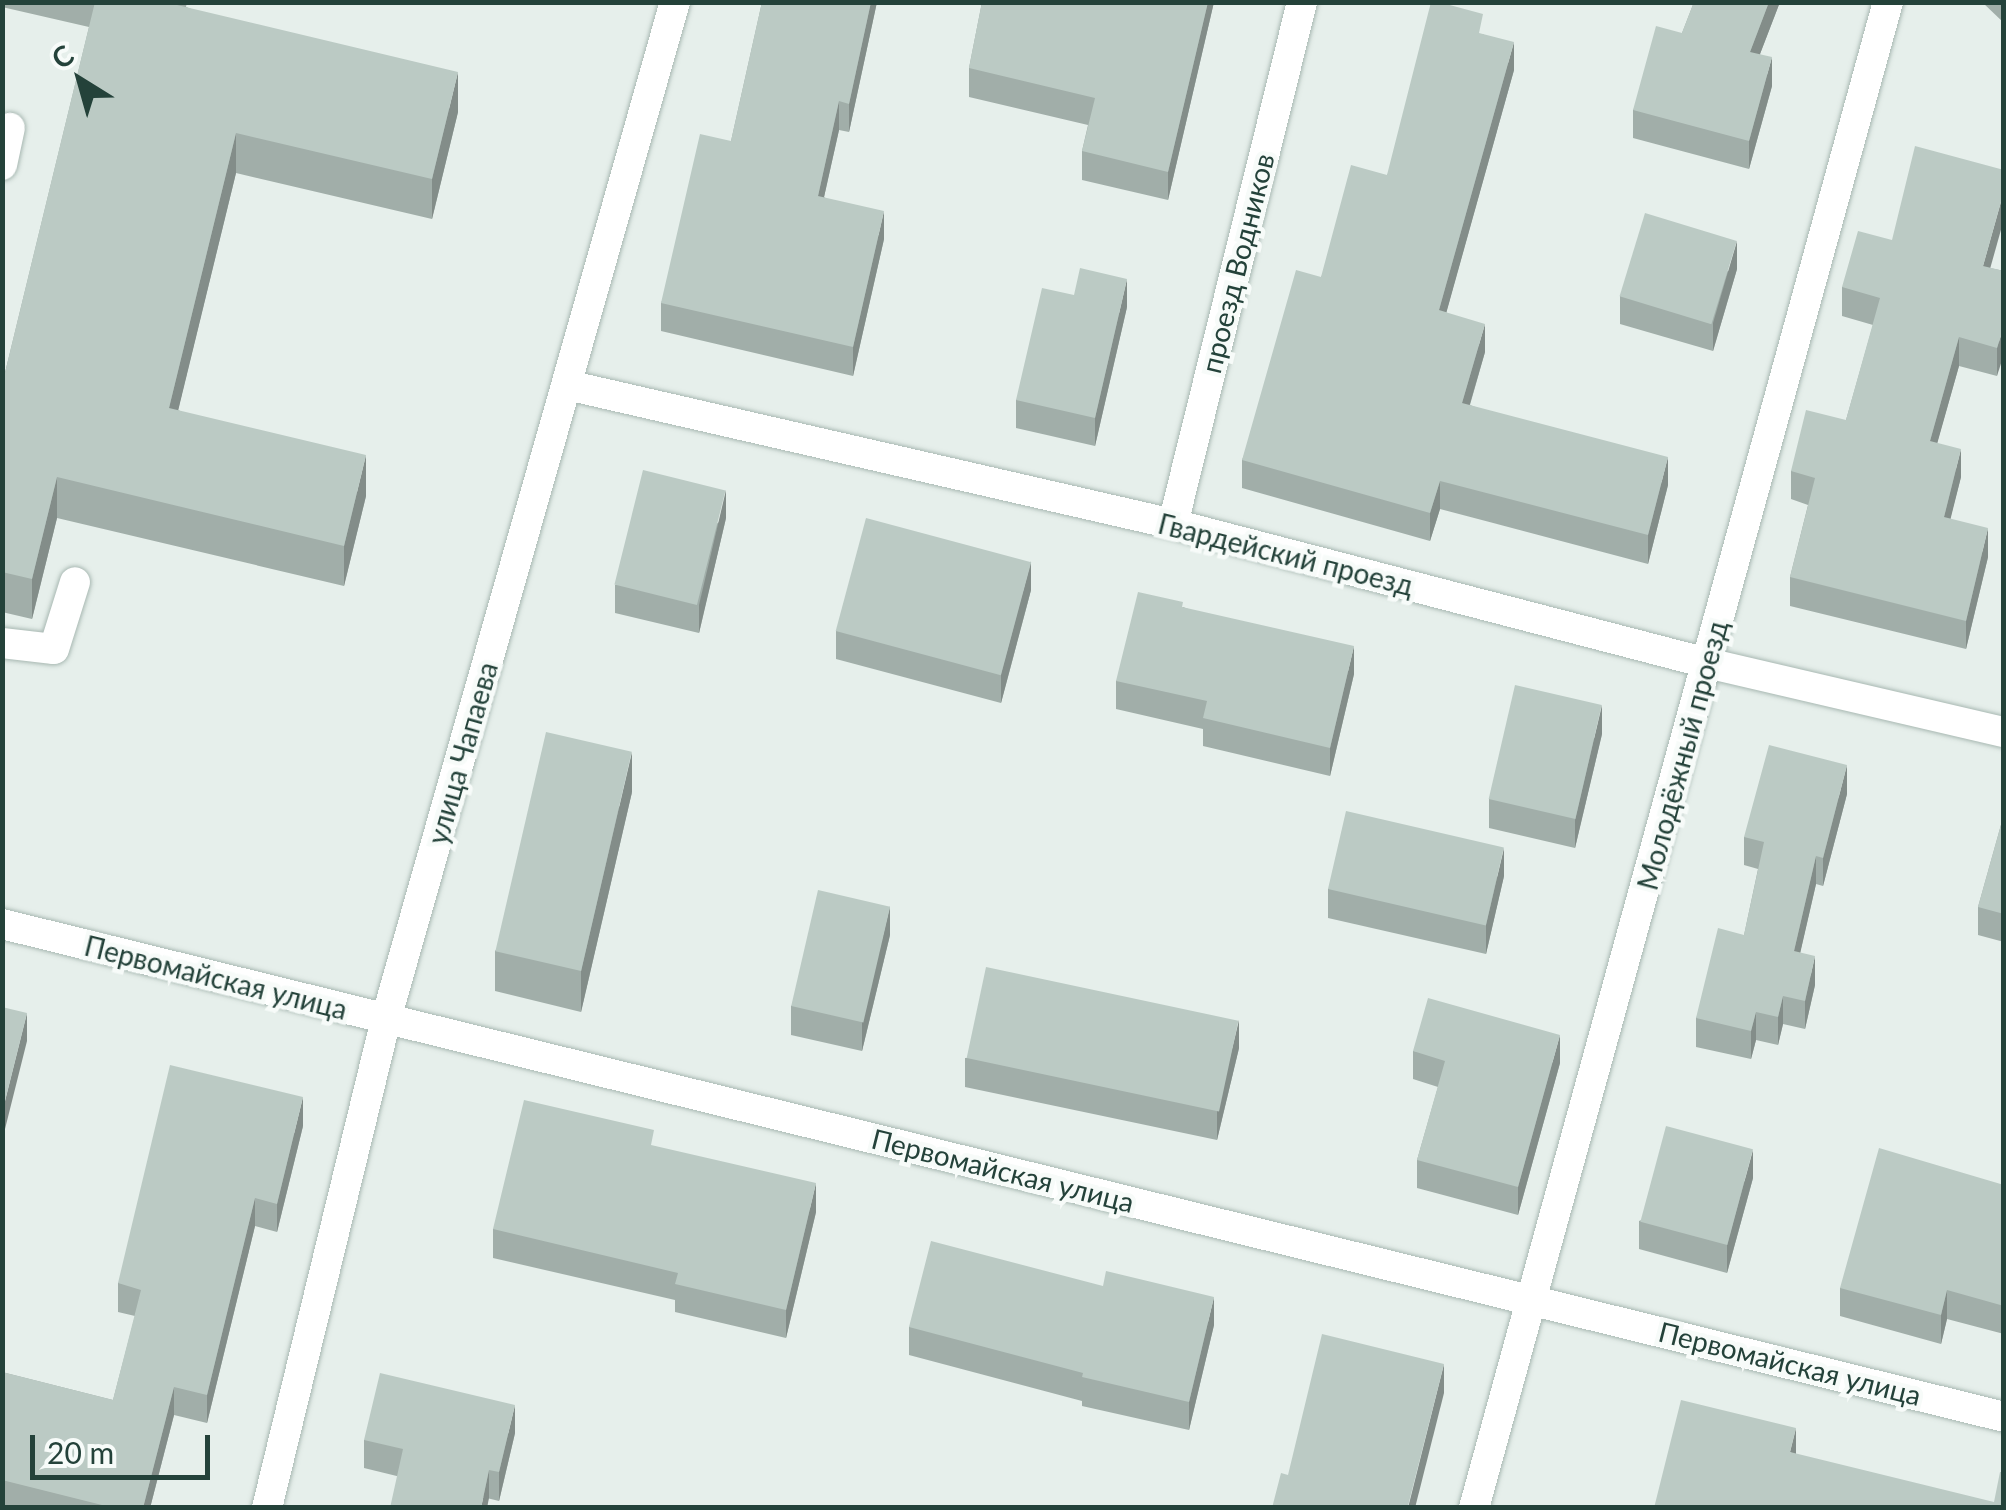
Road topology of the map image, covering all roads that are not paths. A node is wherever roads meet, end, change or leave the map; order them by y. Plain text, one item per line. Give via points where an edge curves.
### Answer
1 (674, 2) edge
2 (1302, 2) edge
3 (1888, 2) edge
4 (10, 128) dead end
5 (2, 165) edge
6 (567, 384) junction
7 (1173, 524) junction
8 (75, 582) dead end
9 (2, 643) edge
10 (1707, 663) junction
11 (2004, 732) edge
12 (2, 924) edge
13 (386, 1019) junction
14 (1532, 1298) junction
15 (2004, 1417) edge
16 (267, 1508) edge
17 (1474, 1508) edge

1 - 6 street, улица Чапаева
2 - 7 street, проезд Водников
3 - 10 street, Молодёжный проезд
4 - 5 street
6 - 7 street, Гвардейский проезд
6 - 13 street, улица Чапаева
7 - 10 street, Гвардейский проезд
8 - 9 street via 54,649
10 - 11 street, Гвардейский проезд
10 - 14 street, Молодёжный проезд
12 - 13 street, Первомайская улица
13 - 14 street, Первомайская улица
13 - 16 street, улица Чапаева
14 - 15 street, Первомайская улица
14 - 17 street, Молодёжный проезд

